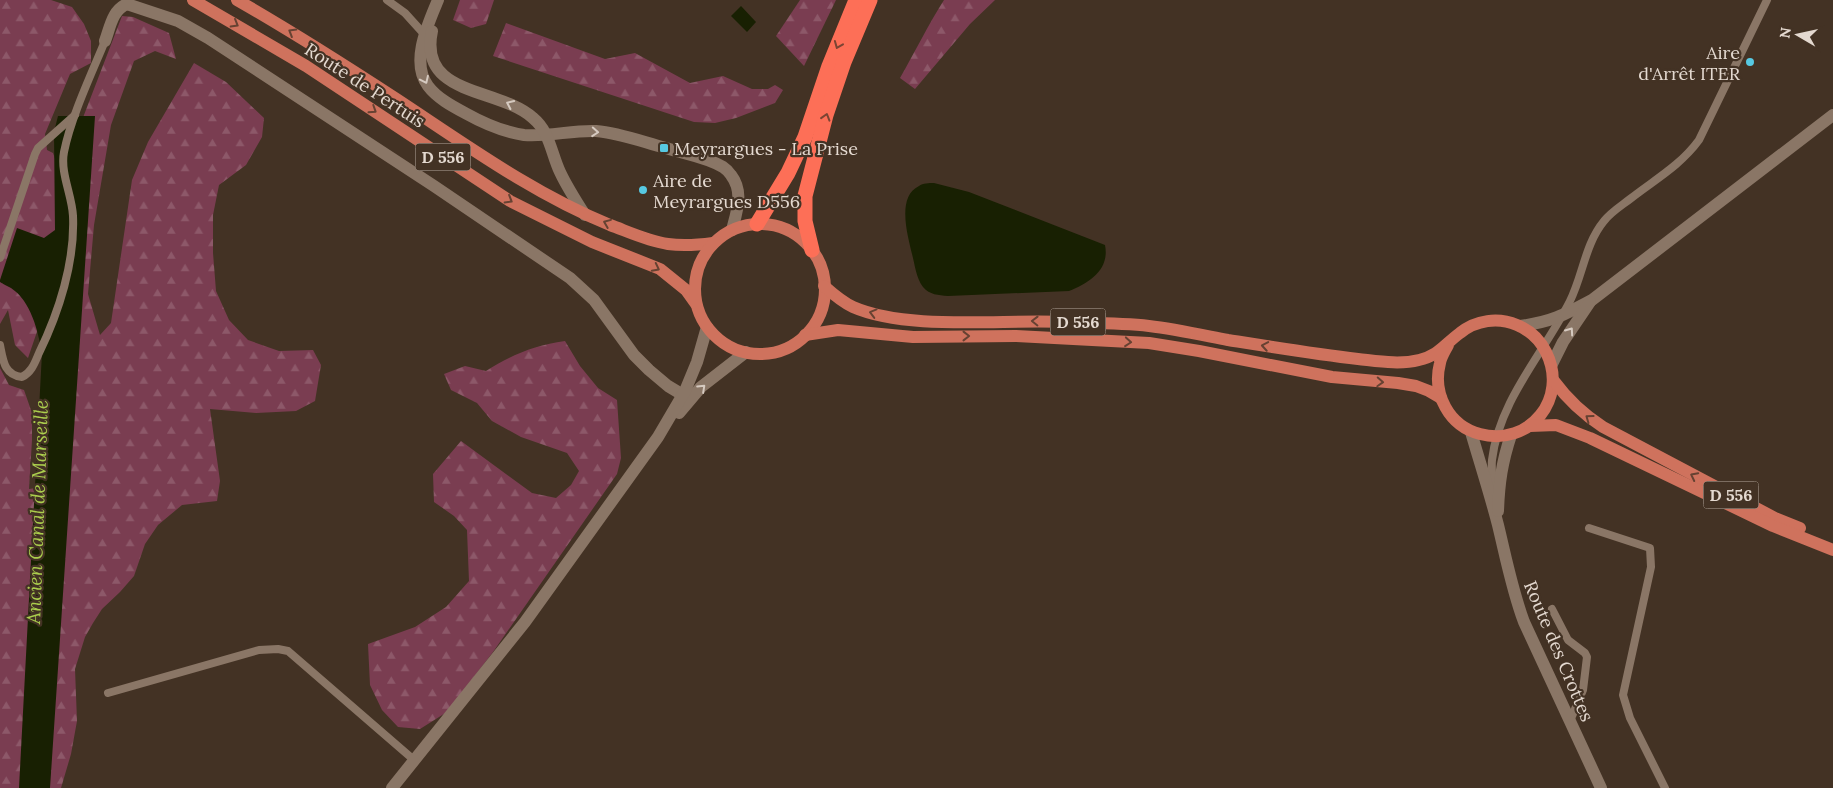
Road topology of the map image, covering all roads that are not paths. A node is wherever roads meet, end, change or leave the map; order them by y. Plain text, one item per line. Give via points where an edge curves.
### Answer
1 (193, 0) edge
2 (237, 0) edge
3 (387, 0) edge
4 (438, 0) edge
5 (856, 0) edge
6 (870, 0) edge
7 (1767, 0) edge
8 (424, 34) junction
9 (105, 41) joint
10 (76, 113) junction
11 (1833, 115) edge
12 (547, 135) junction
13 (585, 215) junction
14 (757, 224) junction
15 (732, 230) junction
16 (713, 243) junction
17 (812, 250) junction
18 (0, 258) edge
19 (824, 286) junction
20 (1592, 300) junction
21 (696, 304) junction
22 (1561, 317) junction
23 (1520, 326) junction
24 (707, 327) junction
25 (805, 335) junction
26 (0, 345) edge
27 (1448, 345) junction
28 (1543, 346) junction
29 (746, 352) junction
30 (1552, 364) junction
31 (1554, 381) junction
32 (683, 395) junction
33 (1440, 398) junction
34 (1530, 426) junction
35 (1471, 432) junction
36 (1511, 435) junction
37 (1498, 436) junction
38 (658, 437) junction
39 (1497, 524) junction
40 (1589, 528) dead end
41 (1833, 542) edge
42 (1833, 550) edge
43 (1552, 609) dead end
44 (108, 693) dead end
45 (1570, 720) junction
46 (414, 760) junction
47 (392, 788) edge
48 (1601, 788) edge
49 (1665, 788) edge

1 -> 21 main road, Route de Pertuis / D 556 via 306,66 510,200 592,242 660,269 686,290
13 -> 2 main road, Route de Pertuis / D 556 via 498,167 309,43
3 - 8 lane via 405,13
4 - 8 street
12 -> 4 street via 533,117 512,104 455,84 434,66 431,35
5 -> 14 highway via 805,137 788,174
17 -> 6 highway via 805,221 805,196 829,106
7 - 22 lane via 1699,140 1689,154 1604,221 1594,235 1577,286
8 -> 12 street via 422,75 428,87 446,102 509,132
9 - 10 lane
9 - 32 street via 115,13 127,4 178,21 208,38 570,278 594,300 639,360
10 - 18 lane via 38,148
10 - 26 lane via 64,155 73,216 71,252 48,335 31,369 22,377 7,369
11 - 20 street
12 - 13 street via 566,186
12 -> 15 street via 597,131 707,160 725,168 738,190 739,201
16 -> 13 main road, Route de Pertuis / D 556 via 676,244 651,240
14 - 15 main road
14 - 17 main road via 778,226 797,235
15 - 16 main road
16 - 21 main road via 697,271 694,287
17 - 19 main road via 823,273
19 - 25 main road via 820,313
27 -> 19 main road, D 556 via 1419,360 1380,361 1314,354 1150,326 910,319 852,307
20 - 22 street
30 -> 20 street
21 - 24 main road
22 - 23 street
22 - 28 lane
23 - 27 main road via 1488,321 1459,333
23 - 28 main road
24 - 29 main road via 724,343
24 - 32 street
25 - 29 main road via 788,347 767,353
25 -> 33 main road, D 556 via 838,330 913,337 1016,336 1149,344 1332,377 1416,386
27 - 33 main road via 1440,362 1437,380
28 - 30 main road
28 - 37 lane via 1525,374
38 -> 29 street via 701,387
30 - 31 main road
31 - 34 main road via 1551,398
41 -> 31 main road, D 556 via 1775,518 1603,428 1570,401
32 - 38 street
33 - 35 main road via 1458,424
34 - 36 main road
34 - 42 main road, D 556 via 1556,425 1590,438 1773,526
35 - 37 main road
35 - 39 street
36 - 37 main road
36 - 39 street via 1498,483
37 - 39 lane via 1492,462
38 - 46 street via 525,622
39 - 45 street, Route des Crottes via 1524,622
40 - 49 lane via 1650,548 1651,567 1623,695 1630,718
43 - 45 lane via 1566,637 1587,657 1583,690
44 - 46 lane via 259,650 288,651
45 - 48 street, Route des Crottes
46 - 47 street

